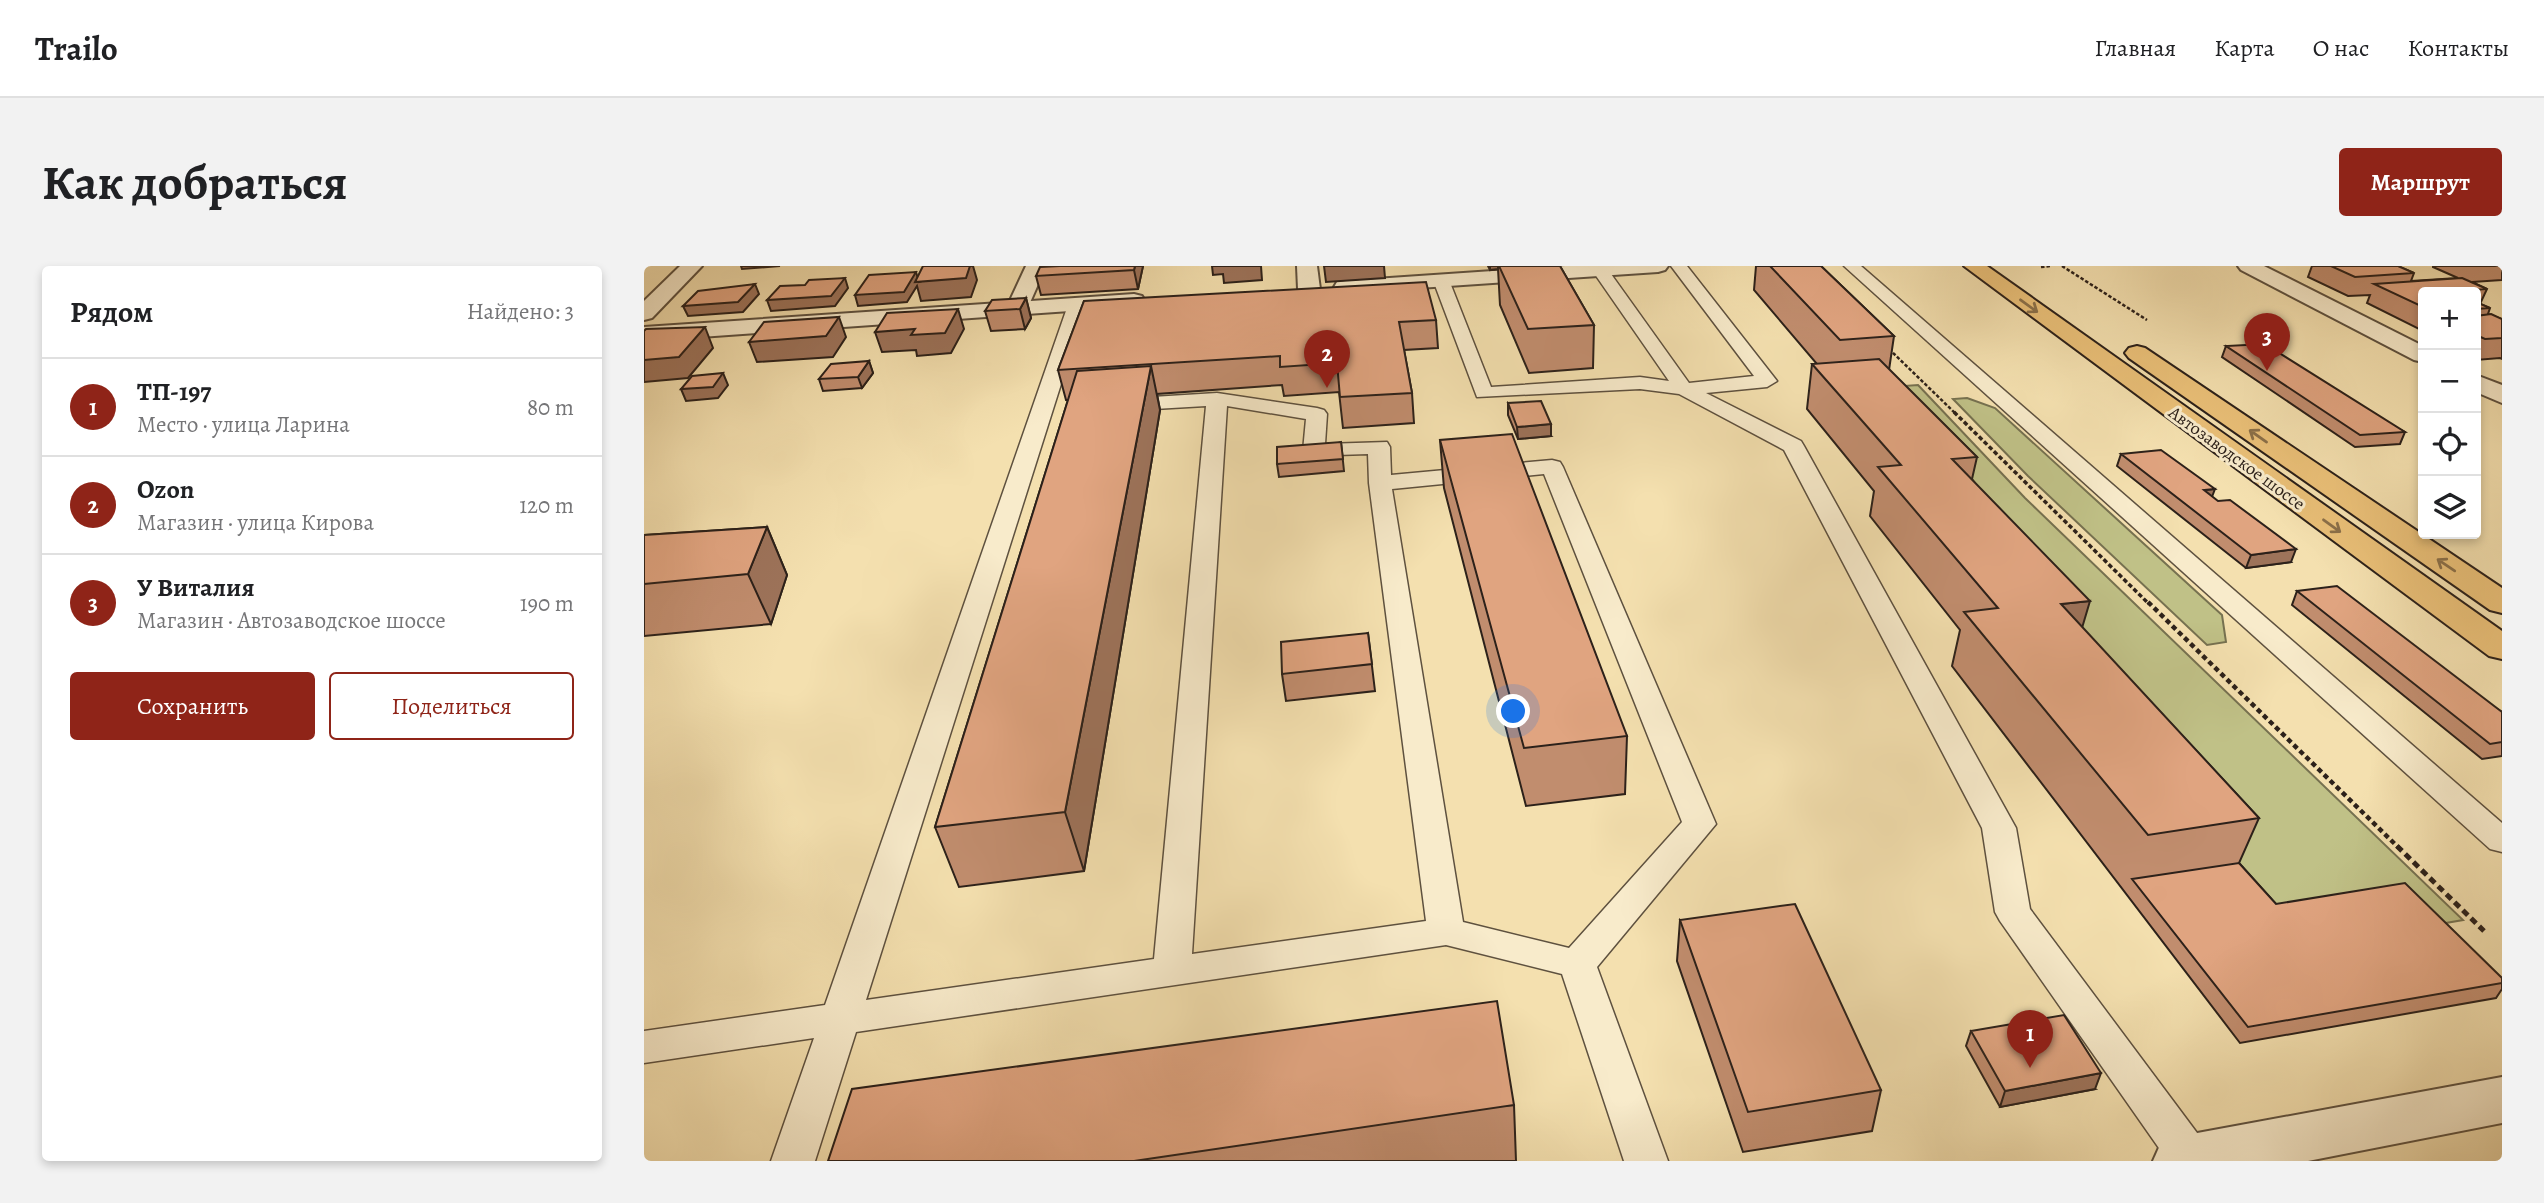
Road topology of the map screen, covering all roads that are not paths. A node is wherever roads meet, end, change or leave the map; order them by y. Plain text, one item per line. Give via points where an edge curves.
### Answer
1 (692, 266) edge
2 (1036, 266) edge
3 (1307, 266) edge
4 (1658, 266) edge
5 (1679, 266) edge
6 (1852, 266) edge
7 (1974, 266) edge
8 (2011, 266) edge
9 (2248, 266) edge
10 (1599, 268) edge
11 (1441, 281) junction
12 (1309, 289) junction
13 (1282, 291) edge
14 (1158, 299) edge
15 (1077, 305) junction
16 (1017, 309) junction
17 (644, 313) edge
18 (644, 334) edge
19 (2418, 352) edge
20 (2481, 384) edge
21 (1684, 389) junction
22 (2502, 395) edge
23 (1217, 399) junction
24 (1096, 406) edge
25 (1380, 483) junction
26 (2502, 603) edge
27 (2502, 648) edge
28 (2502, 841) edge
29 (1446, 932) junction
30 (1577, 964) junction
31 (1172, 969) junction
32 (843, 1017) junction
33 (644, 1047) edge
34 (2502, 1100) edge
35 (2186, 1160) edge
36 (793, 1161) edge
37 (1646, 1161) edge

1 - 17 street
2 - 16 street
3 - 12 street
4 - 10 street
5 - 21 lane via 1767,381
6 - 28 lane
7 -> 27 main road, Автозаводское шоссе
26 -> 8 main road, Автозаводское шоссе
9 - 19 street
10 - 11 street
10 - 21 lane
11 - 12 street via 1375,292
11 - 21 lane via 1484,393 1640,383
12 - 13 street
14 - 15 street
15 - 16 street
15 - 32 lane via 1056,408
16 - 18 street
20 - 22 street
21 - 35 lane via 1793,446 1999,828 2013,912
23 - 24 lane
23 - 25 lane via 1317,414 1314,451 1379,447
23 - 31 lane
25 - 29 lane
25 - 30 lane via 1552,467 1699,824
29 - 30 lane
29 - 31 lane
30 - 37 lane
31 - 32 lane
32 - 33 lane
32 - 36 lane
34 - 35 street

